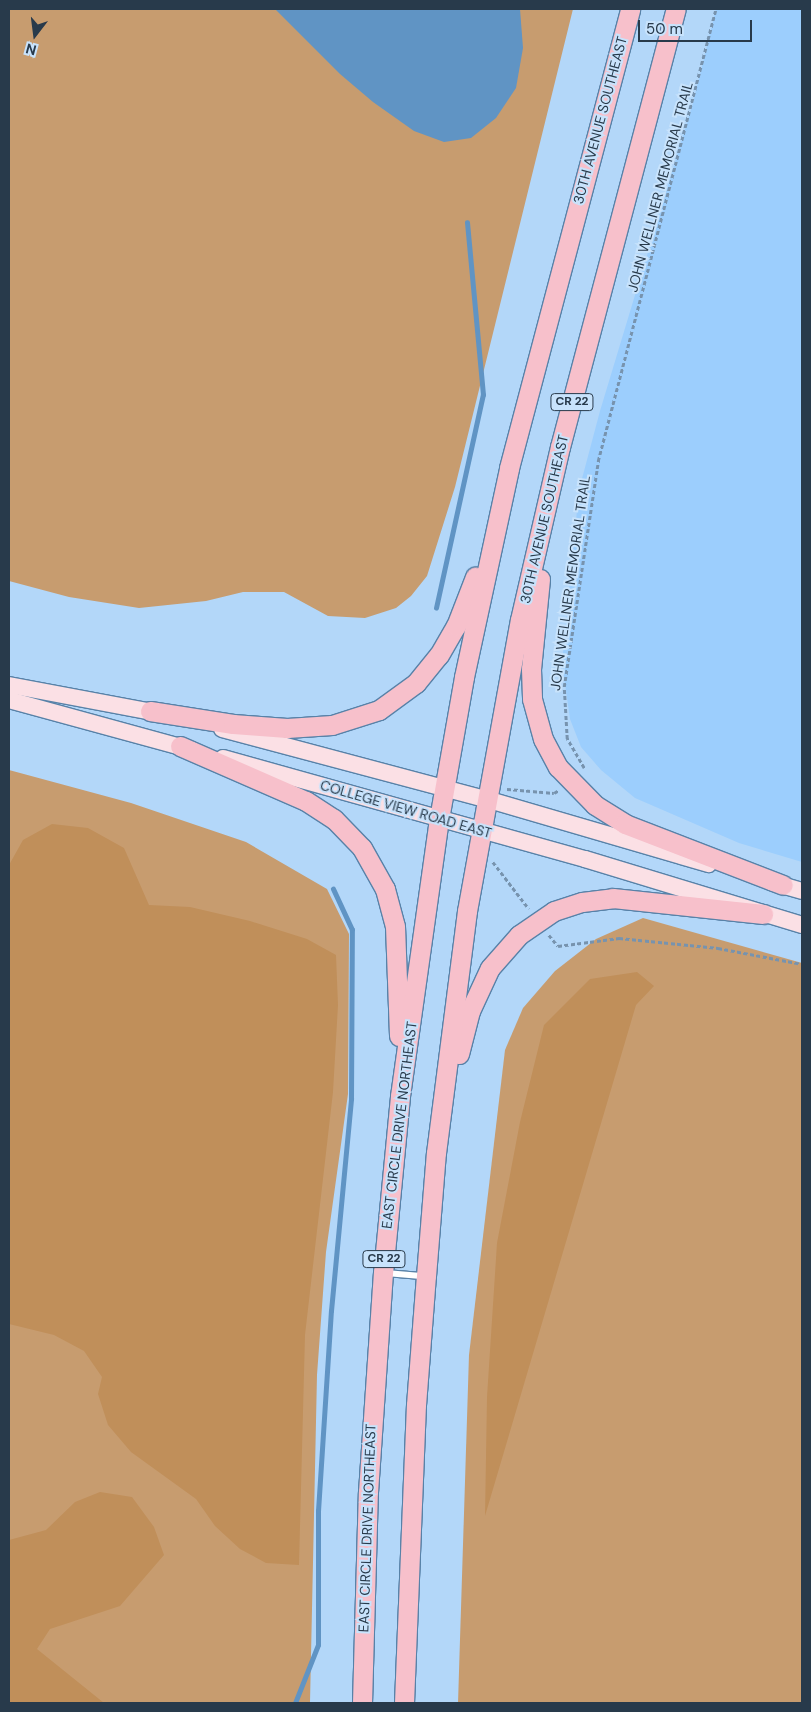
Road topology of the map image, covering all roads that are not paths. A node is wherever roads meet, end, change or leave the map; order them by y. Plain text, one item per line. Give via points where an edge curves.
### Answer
1 (630, 9) edge
2 (676, 9) edge
3 (509, 468) junction
4 (551, 487) junction
5 (9, 685) edge
6 (9, 700) edge
7 (150, 711) junction
8 (180, 746) junction
9 (444, 788) junction
10 (495, 801) junction
11 (439, 818) junction
12 (481, 830) junction
13 (783, 885) junction
14 (802, 891) edge
15 (762, 914) junction
16 (802, 925) edge
17 (400, 1096) junction
18 (436, 1152) junction
19 (383, 1273) junction
20 (426, 1276) junction
21 (362, 1703) edge
22 (404, 1703) edge

1 - 3 main road, 30TH AVENUE SOUTHEAST / CR 22
2 - 4 main road, 30TH AVENUE SOUTHEAST / CR 22
3 - 7 main road via 482,557 456,626 425,674 398,699 350,721 315,727 233,724
3 - 9 main road, 30TH AVENUE SOUTHEAST / CR 22
4 - 10 main road, 30TH AVENUE SOUTHEAST / CR 22 via 520,620
4 - 13 main road via 535,623 532,699 543,739 572,784 595,805 625,824
5 - 7 main road
6 - 8 main road, COLLEGE VIEW ROAD EAST
7 - 9 main road
8 - 11 main road, COLLEGE VIEW ROAD EAST
8 - 17 main road via 317,807 346,830 374,864 385,888 395,926
9 - 10 main road
9 - 11 main road, EAST CIRCLE DRIVE NORTHEAST / CR 22
10 - 12 main road, 30TH AVENUE SOUTHEAST / CR 22
10 - 13 main road
11 - 12 main road, COLLEGE VIEW ROAD EAST
11 - 17 main road, EAST CIRCLE DRIVE NORTHEAST / CR 22
12 - 15 main road, COLLEGE VIEW ROAD EAST
12 - 18 main road, CR 22
13 - 14 main road
15 - 16 main road, COLLEGE VIEW ROAD EAST
15 - 18 main road via 612,898 582,902 538,921 499,956 476,995 463,1034
17 - 19 main road, EAST CIRCLE DRIVE NORTHEAST / CR 22
18 - 20 main road, CR 22
19 - 20 lane
19 - 21 main road, EAST CIRCLE DRIVE NORTHEAST / CR 22 via 369,1465
20 - 22 main road, CR 22 via 415,1414

